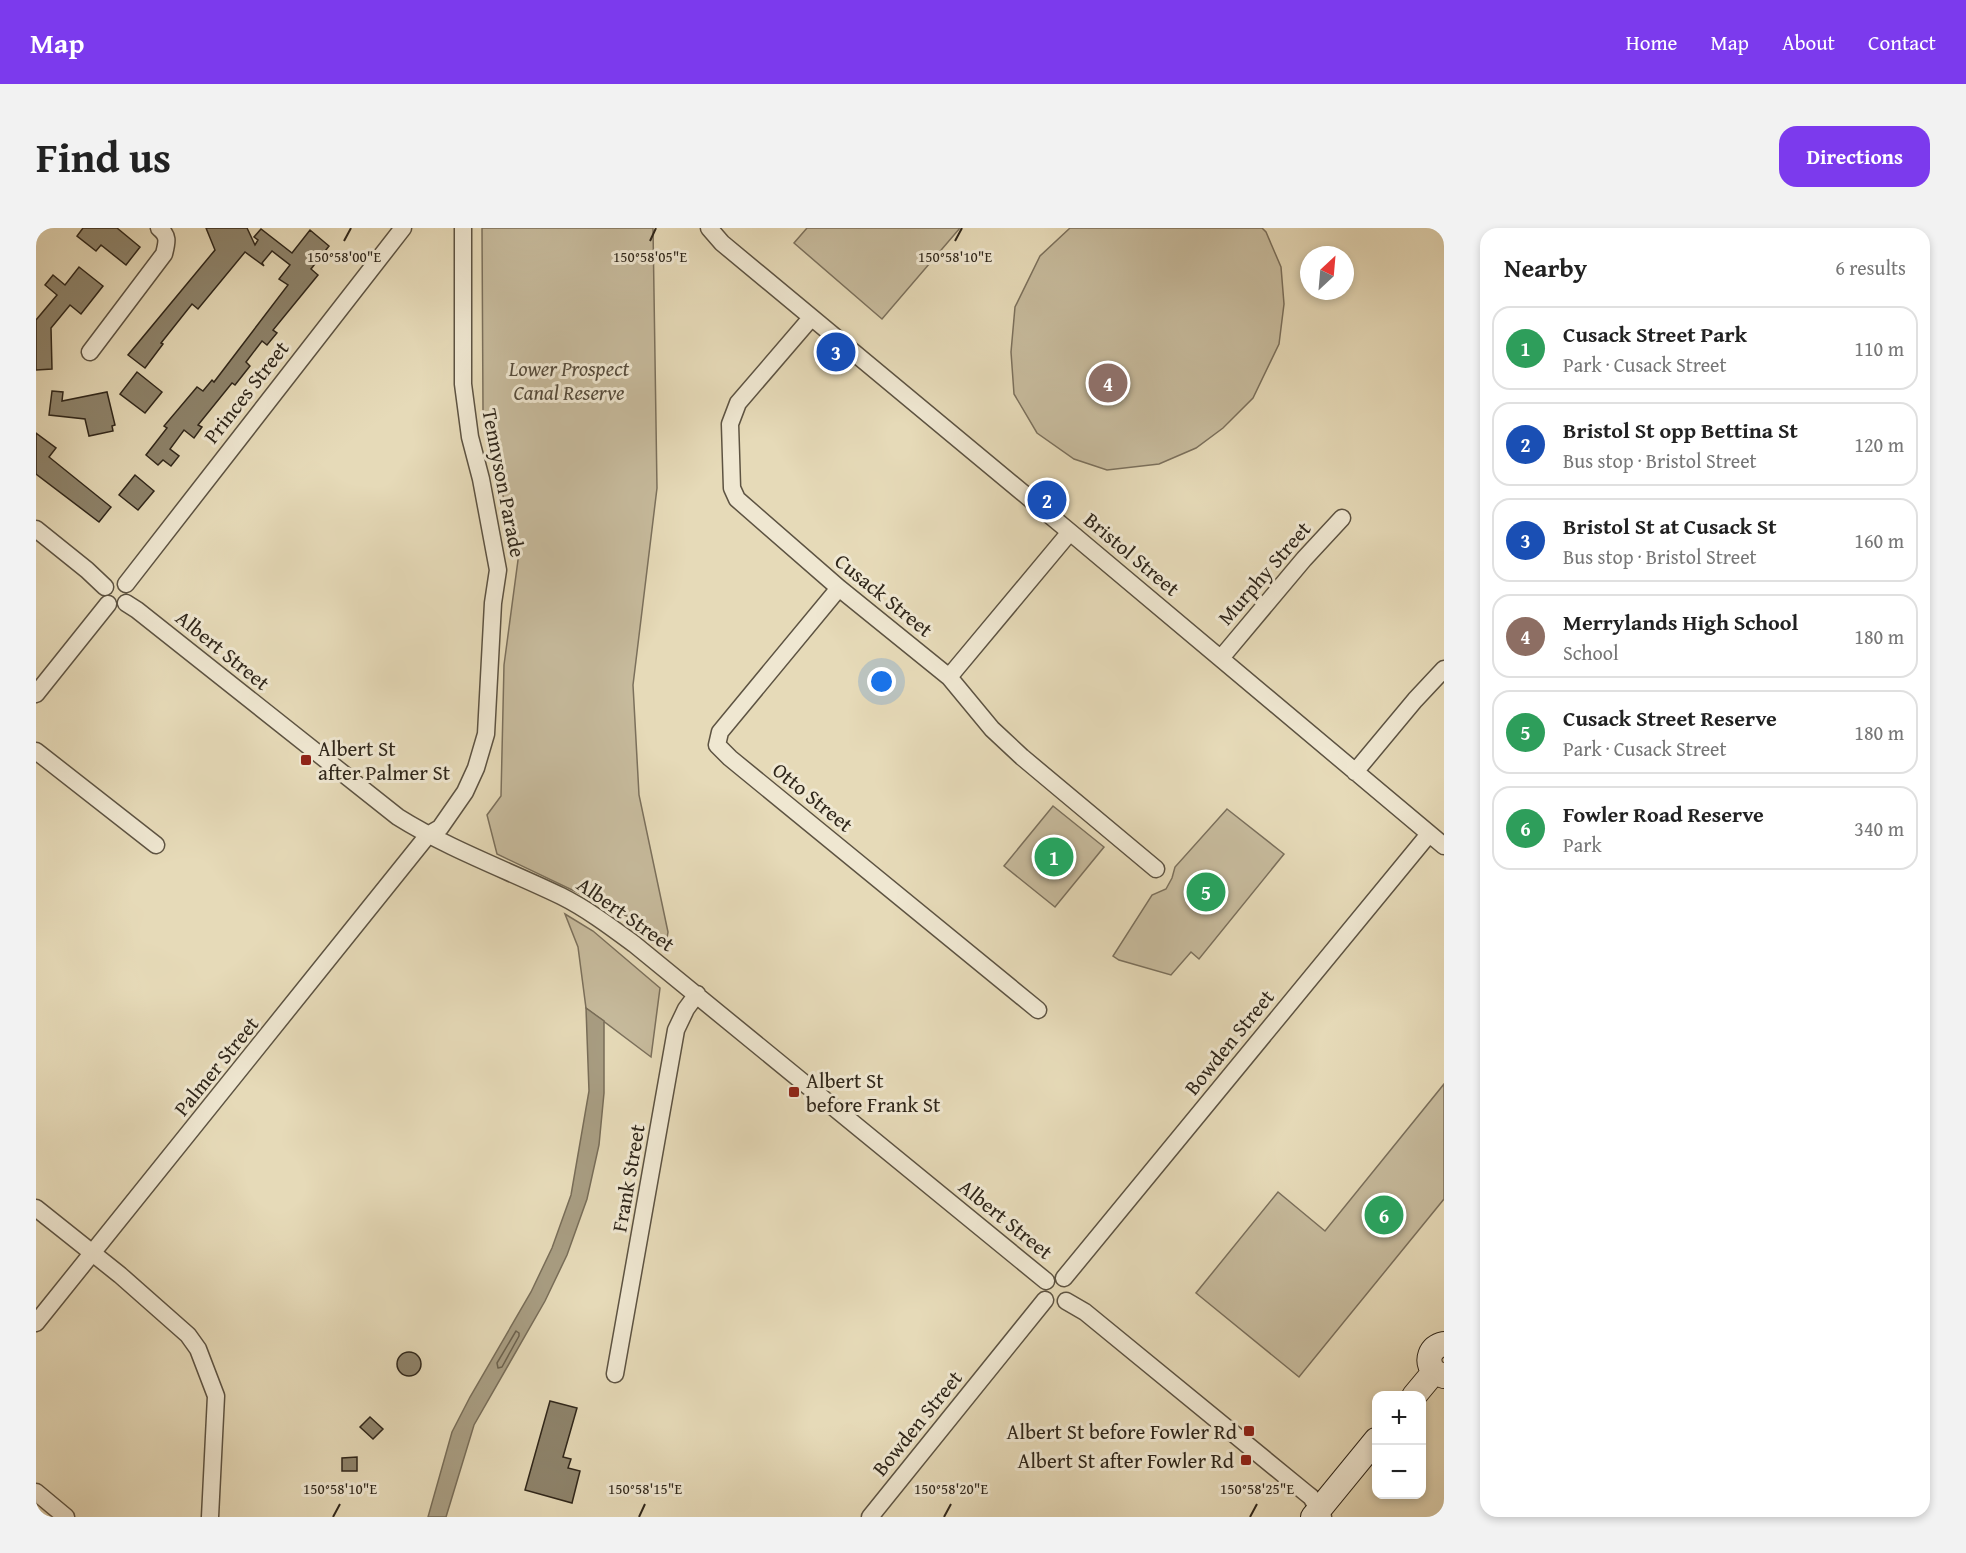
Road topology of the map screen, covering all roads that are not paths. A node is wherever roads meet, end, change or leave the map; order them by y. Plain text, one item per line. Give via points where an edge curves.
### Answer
1 (159, 228) edge
2 (403, 228) edge
3 (463, 228) edge
4 (709, 228) edge
5 (811, 318) junction
6 (90, 352) dead end
7 (1342, 518) dead end
8 (36, 529) edge
9 (1070, 532) junction
10 (126, 584) junction
11 (105, 586) junction
12 (839, 588) junction
13 (126, 603) junction
14 (108, 604) junction
15 (1221, 658) junction
16 (1444, 669) edge
17 (949, 677) junction
18 (36, 694) edge
19 (36, 751) edge
20 (1355, 772) junction
21 (1429, 834) junction
22 (428, 836) junction
23 (156, 845) dead end
24 (1444, 846) edge
25 (1156, 869) dead end
26 (697, 994) junction
27 (1038, 1010) dead end
28 (36, 1208) edge
29 (93, 1253) junction
30 (1064, 1278) junction
31 (1046, 1281) junction
32 (1045, 1300) junction
33 (1066, 1301) junction
34 (36, 1323) edge
35 (1444, 1344) edge
36 (615, 1374) dead end
37 (1439, 1374) edge
38 (1419, 1391) edge
39 (1373, 1445) edge
40 (36, 1492) edge
41 (1318, 1515) edge
42 (66, 1517) edge
43 (210, 1517) edge
44 (870, 1517) edge

1 - 6 street via 168,240 164,254
2 - 10 street, Princes Street
3 - 22 street, Tennyson Parade via 463,384 498,570 486,734 465,792 440,828
4 - 5 street, Bristol Street
5 - 9 street, Bristol Street
5 - 12 street, Cusack Street via 738,403 730,424 732,488 750,512
7 - 15 street, Murphy Street
8 - 11 street
9 - 15 street, Bristol Street
9 - 17 street
10 - 11 street via 113,580
10 - 13 street via 130,592
11 - 14 street via 103,596
12 - 17 street, Cusack Street
12 - 27 street, Otto Street via 720,732 717,745
13 - 14 street via 117,607
13 - 22 street, Albert Street via 398,818
14 - 18 street
15 - 20 street, Bristol Street
16 - 20 street
17 - 25 street, Cusack Street via 992,729 1022,757
19 - 23 street
20 - 21 street, Bristol Street
21 - 24 street, Bristol Street
21 - 30 street, Bowden Street
22 - 26 street, Albert Street via 594,915
22 - 29 street, Palmer Street
26 - 31 street, Albert Street
26 - 36 street, Frank Street via 676,1030
28 - 29 street
29 - 34 street, Palmer Street
29 - 43 street via 188,1335 198,1349 216,1396
30 - 31 street via 1054,1276
30 - 33 street via 1070,1287
31 - 32 street via 1042,1293
32 - 33 street via 1056,1305
32 - 44 street, Bowden Street
33 - 41 street via 1085,1312 1311,1497
35 - 37 main road via 1434,1348 1429,1356 1430,1367
37 - 38 main road
39 - 41 main road
40 - 42 street

